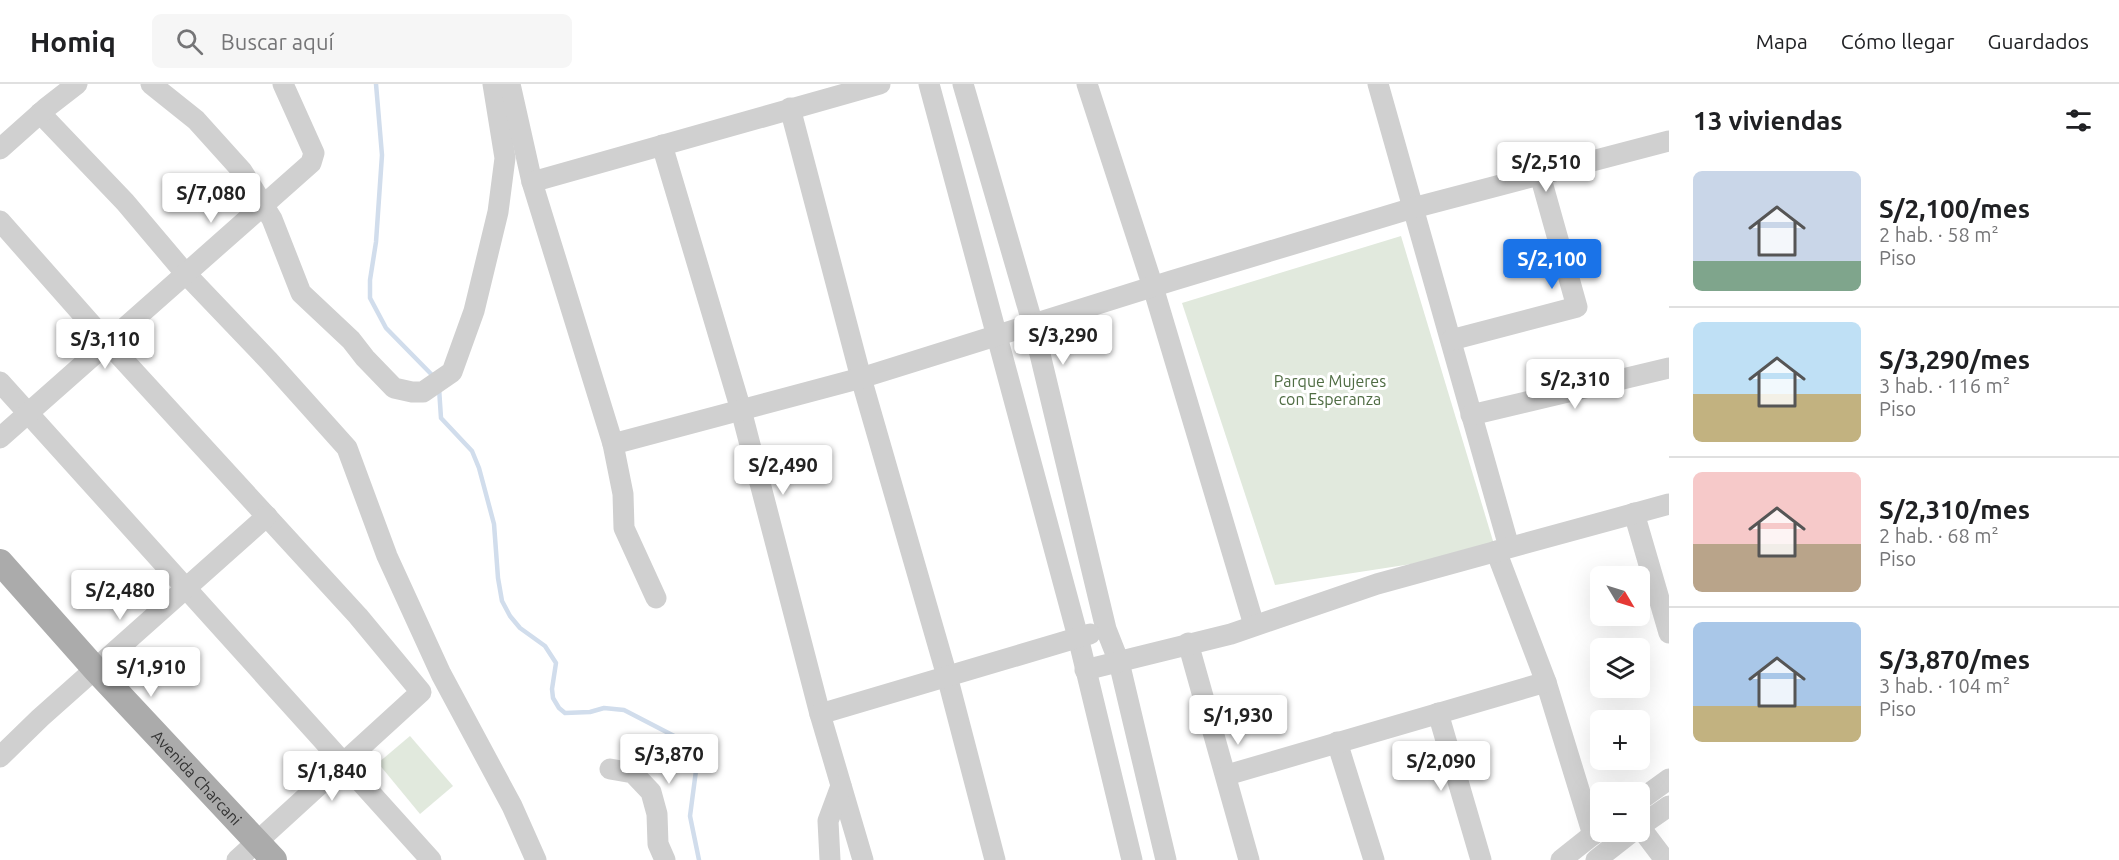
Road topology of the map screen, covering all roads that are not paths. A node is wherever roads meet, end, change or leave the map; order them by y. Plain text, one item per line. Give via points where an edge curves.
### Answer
1 (76, 84) edge
2 (151, 84) edge
3 (283, 84) edge
4 (493, 84) edge
5 (510, 84) edge
6 (880, 84) edge
7 (929, 84) edge
8 (963, 84) edge
9 (1087, 84) edge
10 (1378, 84) edge
11 (790, 108) junction
12 (40, 113) junction
13 (1669, 141) edge
14 (662, 145) junction
15 (0, 149) edge
16 (1540, 175) junction
17 (532, 182) junction
18 (262, 204) junction
19 (1413, 208) junction
20 (0, 221) edge
21 (185, 273) junction
22 (1153, 287) junction
23 (1033, 325) junction
24 (998, 336) junction
25 (1450, 340) junction
26 (107, 342) junction
27 (1669, 368) edge
28 (861, 378) junction
29 (0, 382) edge
30 (741, 410) junction
31 (28, 413) junction
32 (1472, 415) junction
33 (0, 438) edge
34 (613, 444) junction
35 (1669, 504) edge
36 (1634, 513) junction
37 (267, 516) junction
38 (1503, 549) junction
39 (0, 562) edge
40 (185, 588) junction
41 (656, 598) dead end
42 (1254, 625) junction
43 (1106, 629) junction
44 (1669, 633) edge
45 (1078, 637) junction
46 (1188, 643) junction
47 (1119, 662) junction
48 (96, 670) junction
49 (1085, 670) junction
50 (947, 676) junction
51 (1546, 682) junction
52 (1438, 713) junction
53 (820, 714) junction
54 (1337, 742) junction
55 (1, 754) edge
56 (344, 764) junction
57 (610, 769) dead end
58 (1227, 775) junction
59 (1669, 779) edge
60 (841, 786) junction
61 (1650, 793) edge
62 (1669, 806) edge
63 (1590, 811) edge
64 (1650, 819) edge
65 (1590, 837) edge
66 (1650, 840) edge
67 (1619, 842) edge
68 (266, 851) edge
69 (237, 860) edge
70 (431, 860) edge
71 (536, 860) edge
72 (665, 860) edge
73 (830, 860) edge
74 (863, 860) edge
75 (995, 860) edge
76 (1132, 860) edge
77 (1166, 860) edge
78 (1249, 860) edge
79 (1374, 860) edge
80 (1481, 860) edge
81 (1561, 860) edge
82 (1596, 860) edge
83 (1665, 860) edge

1 - 12 street
2 - 18 street via 196,120 242,171
3 - 18 street via 313,156 308,166
4 - 18 street via 505,158 498,212 474,311 452,372 423,392 394,388 301,293 272,219
5 - 17 street
6 - 11 street
7 - 24 street
8 - 23 street
9 - 22 street
10 - 19 street
11 - 14 street
11 - 28 street
12 - 15 street
12 - 21 street via 125,202
13 - 16 street
14 - 17 street
14 - 30 street
16 - 19 street
16 - 25 street via 1577,307
17 - 34 street
18 - 21 street
19 - 22 street
19 - 25 street
20 - 26 street
21 - 26 street
21 - 71 street via 347,448 387,556 441,674 512,806
22 - 23 street
22 - 42 street
23 - 24 street
23 - 43 street
24 - 28 street
24 - 45 street
25 - 32 street
26 - 31 street
26 - 37 street
27 - 32 street
28 - 30 street
28 - 50 street
29 - 31 street
30 - 34 street
30 - 53 street
31 - 33 street
31 - 40 street
32 - 38 street
34 - 41 street via 623,494 624,528
35 - 36 street
36 - 38 street
36 - 44 street
37 - 40 street
37 - 56 street via 358,615 421,692
38 - 42 street via 1377,584
38 - 51 street
39 - 48 main road, Avenida Charcani
40 - 48 street
40 - 56 street
42 - 46 street
43 - 45 street
43 - 47 street
45 - 49 street
45 - 50 street
46 - 47 street
46 - 58 street
47 - 49 street
47 - 77 street
48 - 55 street
48 - 68 main road, Avenida Charcani
49 - 76 street
50 - 53 street
50 - 75 street
51 - 52 street
51 - 63 street
52 - 54 street
52 - 80 street
53 - 60 street
54 - 58 street
54 - 79 street
56 - 68 street
56 - 70 street
57 - 72 street via 633,773 651,792 657,814 658,844
58 - 78 street
59 - 61 street
60 - 73 street via 828,821
60 - 74 street
62 - 64 street
65 - 81 street
66 - 83 street
67 - 82 street
68 - 69 street

